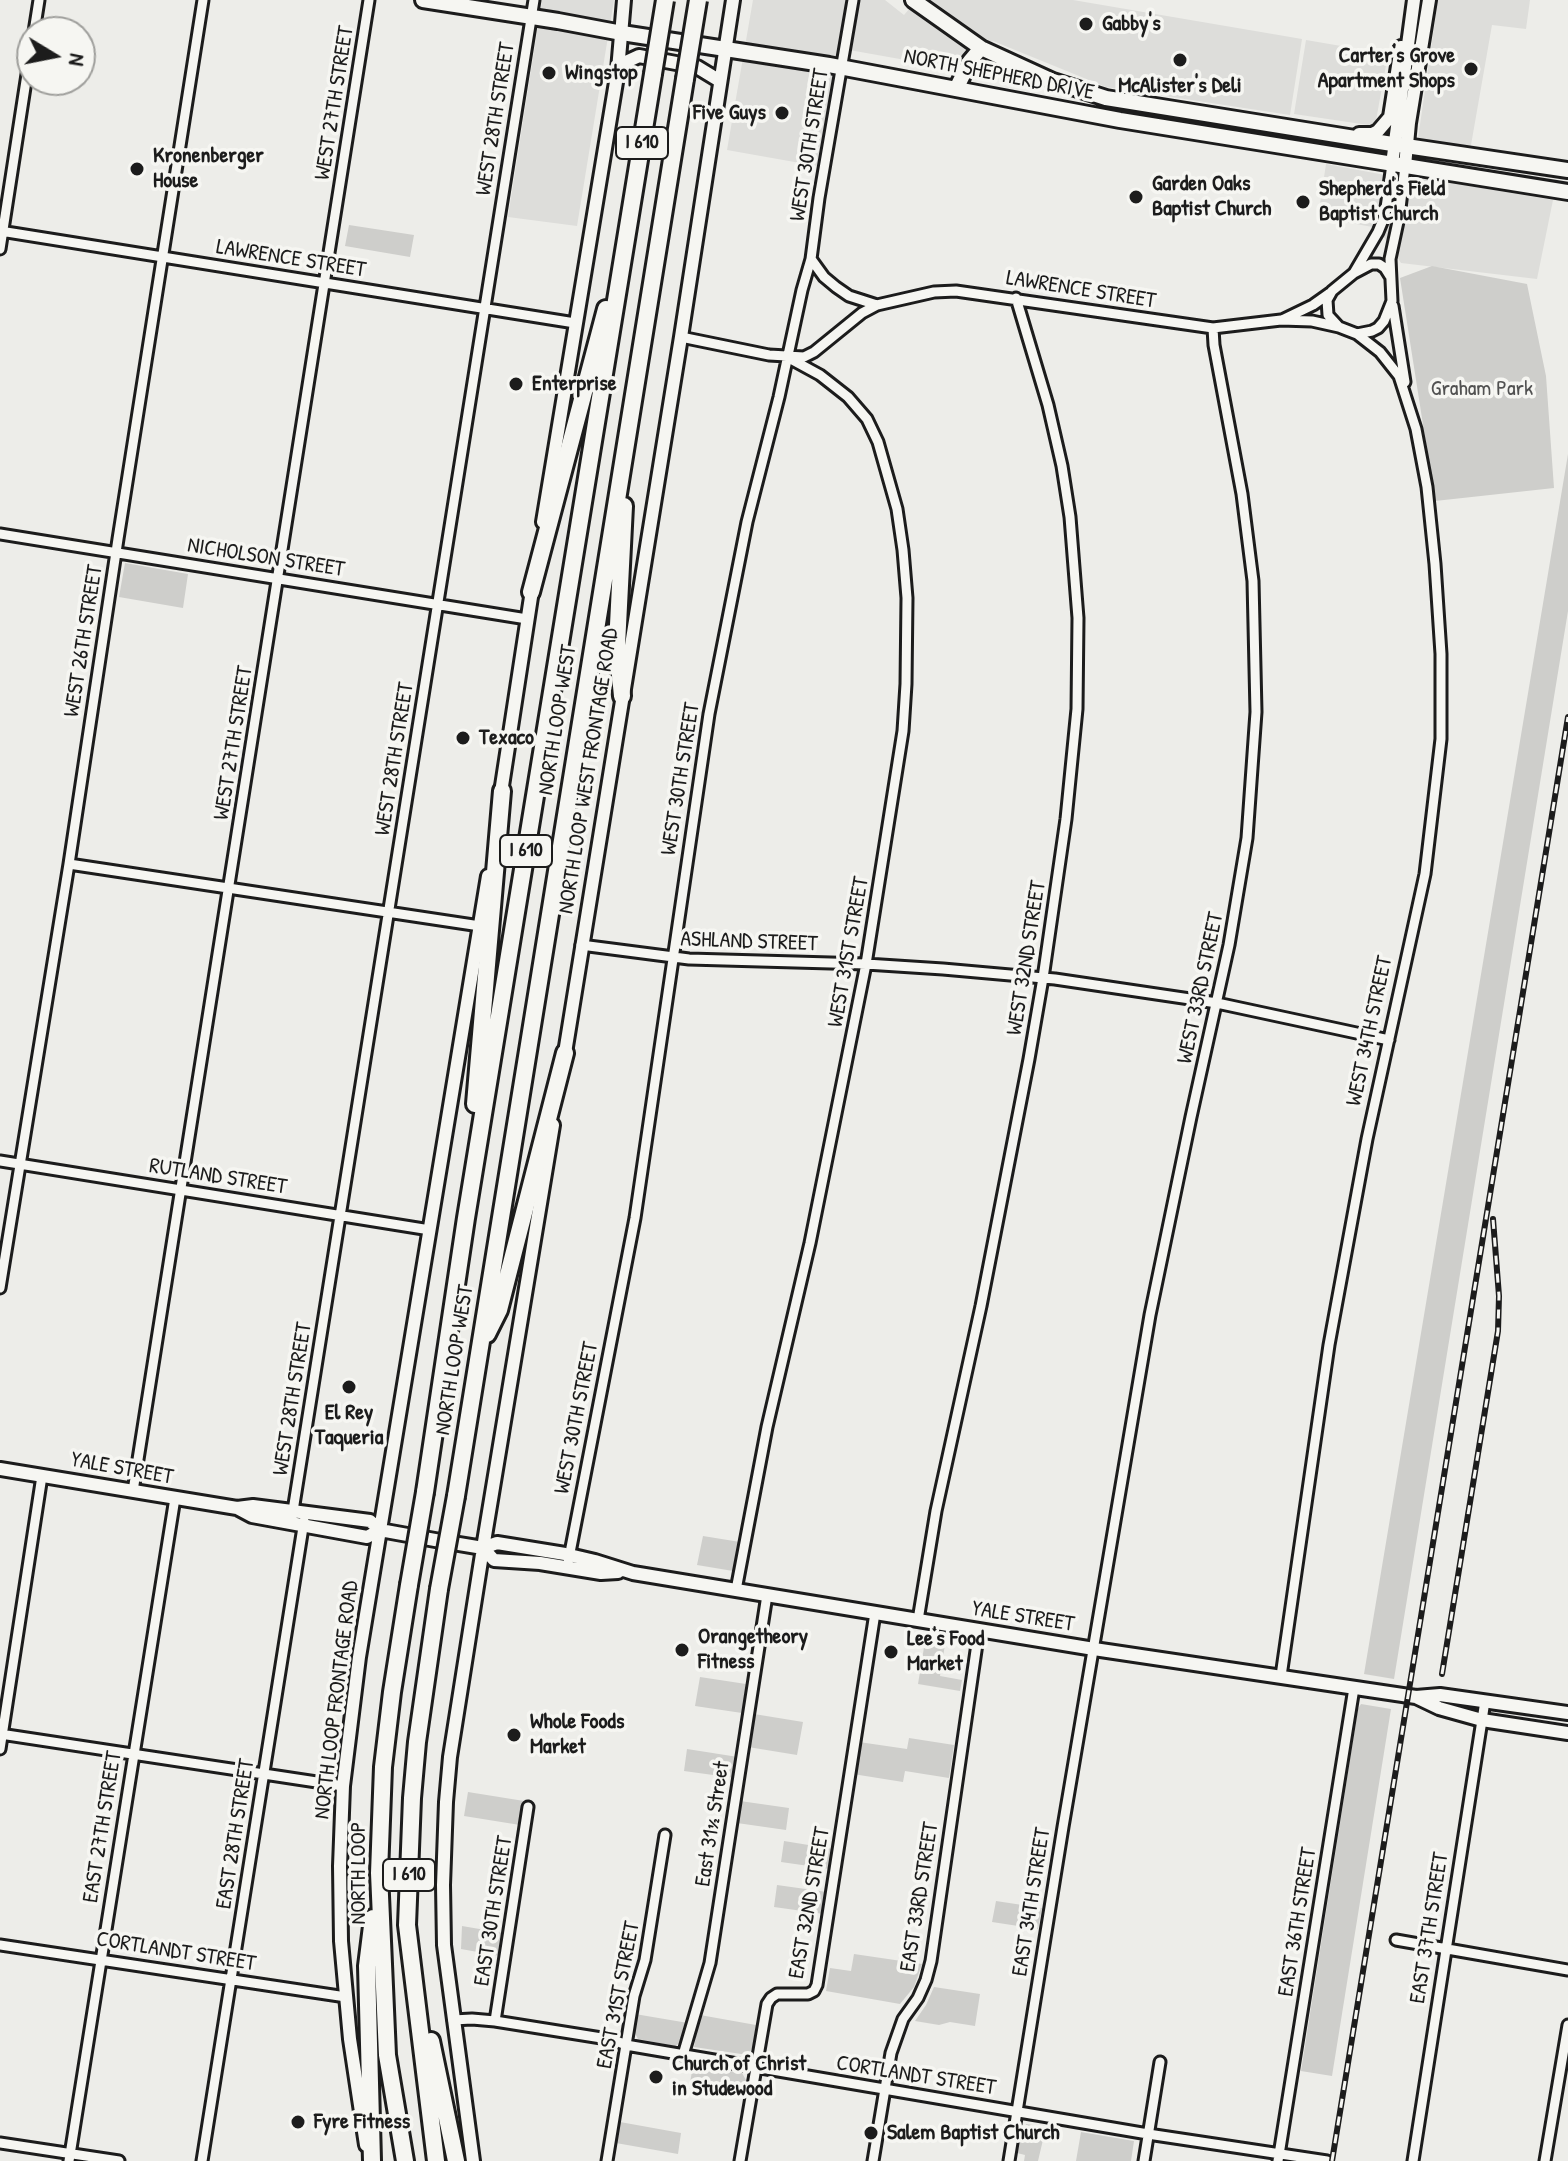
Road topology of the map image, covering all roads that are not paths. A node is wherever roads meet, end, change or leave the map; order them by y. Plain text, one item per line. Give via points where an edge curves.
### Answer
1 (203, 0) edge
2 (369, 0) edge
3 (423, 0) edge
4 (534, 0) edge
5 (624, 0) edge
6 (665, 0) edge
7 (698, 0) edge
8 (733, 0) edge
9 (853, 0) edge
10 (913, 0) edge
11 (1414, 0) edge
12 (1429, 0) edge
13 (531, 17) junction
14 (1411, 17) junction
15 (622, 33) junction
16 (725, 48) junction
17 (981, 48) junction
18 (841, 68) junction
19 (618, 70) junction
20 (720, 81) junction
21 (956, 89) junction
22 (23, 96) edge
23 (1115, 99) junction
24 (1111, 118) junction
25 (1241, 120) junction
26 (1344, 135) junction
27 (1238, 139) junction
28 (1402, 145) junction
29 (1398, 165) junction
30 (1568, 170) edge
31 (1568, 192) edge
32 (632, 211) junction
33 (1, 231) edge
34 (0, 249) edge
35 (163, 257) junction
36 (811, 259) junction
37 (1354, 273) junction
38 (1390, 276) junction
39 (325, 283) junction
40 (1332, 291) junction
41 (1016, 298) junction
42 (1392, 301) junction
43 (877, 305) junction
44 (484, 308) junction
45 (1281, 320) junction
46 (575, 323) junction
47 (1339, 327) junction
48 (1213, 328) junction
49 (1357, 334) junction
50 (681, 337) junction
51 (787, 357) junction
52 (1406, 393) junction
53 (629, 421) junction
54 (0, 534) edge
55 (116, 553) junction
56 (278, 579) junction
57 (531, 592) junction
58 (438, 604) junction
59 (527, 619) junction
60 (622, 696) junction
61 (502, 791) junction
62 (69, 864) junction
63 (229, 887) junction
64 (389, 913) junction
65 (480, 926) junction
66 (581, 945) junction
67 (674, 958) junction
68 (866, 964) junction
69 (1043, 978) junction
70 (1217, 1003) junction
71 (1389, 1040) junction
72 (565, 1053) junction
73 (0, 1161) edge
74 (20, 1164) junction
75 (181, 1189) junction
76 (340, 1215) junction
77 (466, 1218) junction
78 (430, 1230) junction
79 (0, 1288) edge
80 (480, 1349) junction
81 (0, 1469) edge
82 (42, 1476) junction
83 (133, 1491) junction
84 (175, 1498) junction
85 (298, 1519) junction
86 (380, 1530) junction
87 (483, 1548) junction
88 (568, 1561) junction
89 (409, 1585) joint
90 (736, 1590) junction
91 (767, 1595) junction
92 (875, 1613) junction
93 (918, 1620) junction
94 (979, 1630) junction
95 (1094, 1649) junction
96 (1281, 1676) junction
97 (1354, 1688) junction
98 (1416, 1697) junction
99 (1485, 1701) junction
100 (1540, 1709) junction
101 (1568, 1713) edge
102 (1482, 1720) junction
103 (1536, 1728) junction
104 (1568, 1733) edge
105 (1, 1734) edge
106 (0, 1749) edge
107 (133, 1754) junction
108 (263, 1774) junction
109 (343, 1786) junction
110 (528, 1807) dead end
111 (665, 1835) dead end
112 (379, 1873) junction
113 (407, 1925) junction
114 (1396, 1940) dead end
115 (0, 1945) edge
116 (1445, 1948) junction
117 (100, 1959) junction
118 (1568, 1970) edge
119 (231, 1979) junction
120 (346, 1997) junction
121 (453, 2020) junction
122 (495, 2021) junction
123 (1568, 2025) edge
124 (626, 2045) junction
125 (683, 2055) junction
126 (1160, 2062) dead end
127 (756, 2068) junction
128 (885, 2089) junction
129 (1017, 2111) junction
130 (1148, 2134) junction
131 (0, 2143) edge
132 (69, 2157) edge
133 (1278, 2157) edge
134 (119, 2161) edge
135 (202, 2161) edge
136 (370, 2161) edge
137 (405, 2161) edge
138 (436, 2161) edge
139 (456, 2161) edge
140 (473, 2161) edge
141 (607, 2161) edge
142 (740, 2161) edge
143 (873, 2161) edge
144 (1009, 2161) edge
145 (1144, 2161) edge
146 (1327, 2161) edge
147 (1413, 2161) edge
148 (1545, 2161) edge

1 - 35 street, WEST 26TH STREET
2 - 39 street, WEST 27TH STREET
3 - 13 main road, NORTH SHEPHERD DRIVE
4 - 13 street, WEST 28TH STREET
5 - 15 main road
6 - 32 highway, NORTH LOOP WEST / I 610, bridge
7 - 53 highway, NORTH LOOP WEST / I 610, bridge
8 - 16 main road, NORTH LOOP WEST FRONTAGE ROAD
9 - 18 street, WEST 30TH STREET
10 - 17 main road, NORTH SHEPHERD DRIVE
11 - 14 main road
12 - 28 main road
13 - 15 main road, NORTH SHEPHERD DRIVE
13 - 44 street, WEST 28TH STREET
14 - 26 main road via 1387,123 1372,134
14 - 28 main road
15 - 16 main road, NORTH SHEPHERD DRIVE
15 - 19 main road
16 - 18 main road, NORTH SHEPHERD DRIVE
16 - 20 main road, NORTH LOOP WEST FRONTAGE ROAD
17 - 21 main road
17 - 23 main road, NORTH SHEPHERD DRIVE via 1053,81
18 - 21 main road, NORTH SHEPHERD DRIVE
18 - 36 street, WEST 30TH STREET
19 - 20 main road via 639,56 697,67
19 - 46 main road
20 - 50 main road, NORTH LOOP WEST FRONTAGE ROAD
21 - 24 main road, NORTH SHEPHERD DRIVE
22 - 33 street
23 - 24 main road
23 - 25 main road, NORTH SHEPHERD DRIVE
24 - 27 main road, NORTH SHEPHERD DRIVE
25 - 26 main road, NORTH SHEPHERD DRIVE
25 - 27 main road
26 - 28 main road, NORTH SHEPHERD DRIVE
27 - 29 main road, NORTH SHEPHERD DRIVE
28 - 29 main road
28 - 30 main road, NORTH SHEPHERD DRIVE
29 - 31 main road, NORTH SHEPHERD DRIVE
29 - 37 street via 1385,215
29 - 38 street via 1399,217
32 - 57 highway
32 - 77 highway, NORTH LOOP WEST / I 610
33 - 34 street
33 - 35 street, LAWRENCE STREET
35 - 39 street, LAWRENCE STREET
35 - 55 street, WEST 26TH STREET
36 - 43 street via 836,287
36 - 51 street, WEST 30TH STREET
37 - 38 street via 1374,264
37 - 40 street
38 - 42 street
39 - 44 street, LAWRENCE STREET
39 - 56 street, WEST 27TH STREET
40 - 45 street, LAWRENCE STREET
40 - 47 street via 1326,307
41 - 43 street, LAWRENCE STREET via 934,292
41 - 48 street, LAWRENCE STREET
41 - 69 street, WEST 32ND STREET via 1062,466 1078,618 1074,752
42 - 49 street via 1378,328
42 - 52 street, WEST 34TH STREET
43 - 51 street, LAWRENCE STREET via 814,352
44 - 46 street, LAWRENCE STREET
44 - 58 street, WEST 28TH STREET
45 - 47 street, LAWRENCE STREET
45 - 48 street, LAWRENCE STREET
46 - 57 main road
47 - 49 street
48 - 70 street, WEST 33RD STREET via 1248,536 1256,678 1247,838
49 - 52 street, WEST 34TH STREET via 1391,364
50 - 51 street, LAWRENCE STREET
50 - 60 main road, NORTH LOOP WEST FRONTAGE ROAD
51 - 67 street, WEST 30TH STREET via 709,714
51 - 68 street, WEST 31ST STREET via 820,375 867,419 890,477 903,550 908,645 903,731
52 - 71 street, WEST 34TH STREET via 1427,487 1434,552 1441,739 1425,874
53 - 60 highway via 617,645
53 - 80 highway, NORTH LOOP WEST / I 610
54 - 55 street, NICHOLSON STREET
55 - 56 street, NICHOLSON STREET
55 - 62 street, WEST 26TH STREET
56 - 58 street, NICHOLSON STREET
56 - 63 street, WEST 27TH STREET
57 - 59 main road
58 - 59 street, NICHOLSON STREET
58 - 64 street, WEST 28TH STREET
59 - 61 main road
60 - 66 main road, NORTH LOOP WEST FRONTAGE ROAD
61 - 65 main road
61 - 77 highway
62 - 63 street
62 - 74 street, WEST 26TH STREET
63 - 64 street
63 - 75 street, WEST 27TH STREET
64 - 65 street
64 - 76 street, WEST 28TH STREET
65 - 78 main road
66 - 67 street, ASHLAND STREET
66 - 72 main road, NORTH LOOP WEST FRONTAGE ROAD
67 - 68 street, ASHLAND STREET
67 - 88 street, WEST 30TH STREET via 635,1218
68 - 69 street, ASHLAND STREET
68 - 90 street, WEST 31ST STREET
69 - 70 street, ASHLAND STREET
69 - 93 street, WEST 32ND STREET
70 - 71 street, ASHLAND STREET
70 - 95 street, WEST 33RD STREET via 1156,1285
71 - 96 street, WEST 34TH STREET via 1329,1345
72 - 80 highway via 499,1310
72 - 87 main road, NORTH LOOP WEST FRONTAGE ROAD
73 - 74 street, RUTLAND STREET
74 - 75 street, RUTLAND STREET
74 - 79 street, WEST 26TH STREET
75 - 76 street, RUTLAND STREET
75 - 83 street, WEST 27TH STREET
76 - 78 street, RUTLAND STREET
76 - 85 street, WEST 28TH STREET
77 - 89 highway, NORTH LOOP WEST / I 610, bridge
78 - 86 main road
80 - 113 highway, NORTH LOOP WEST / I 610, bridge via 417,1742
81 - 82 main road, YALE STREET
82 - 83 main road, YALE STREET
82 - 105 street
83 - 84 main road, YALE STREET
84 - 85 main road, YALE STREET via 253,1506
84 - 107 street, EAST 27TH STREET
85 - 86 main road, YALE STREET via 370,1521
85 - 108 street, EAST 28TH STREET
86 - 87 main road, YALE STREET
86 - 109 main road, NORTH LOOP FRONTAGE ROAD
87 - 88 main road, YALE STREET via 497,1543
87 - 121 main road via 446,1802 444,1945
88 - 90 main road, YALE STREET via 595,1561 623,1571
89 - 112 highway, NORTH LOOP / I 610 via 383,1767
90 - 91 main road, YALE STREET
91 - 92 main road, YALE STREET
91 - 125 street, East 31½ Street via 710,1963
92 - 93 main road, YALE STREET
92 - 127 street, EAST 32ND STREET via 816,1988 808,1994 771,1998
93 - 94 main road, YALE STREET
94 - 95 main road, YALE STREET
94 - 128 street, EAST 33RD STREET via 931,1961 918,1998 903,2019
95 - 96 main road, YALE STREET
95 - 129 street, EAST 34TH STREET
96 - 97 main road, YALE STREET
97 - 98 main road, YALE STREET
97 - 133 street, EAST 36TH STREET
98 - 99 main road, YALE STREET
98 - 102 main road, YALE STREET
99 - 100 main road, YALE STREET
99 - 102 street, EAST 37TH STREET
100 - 101 main road, YALE STREET
100 - 103 main road
102 - 103 main road, YALE STREET
102 - 116 street, EAST 37TH STREET
103 - 104 main road, YALE STREET
105 - 106 street
105 - 107 street
107 - 108 street
107 - 117 street, EAST 27TH STREET
108 - 109 street
108 - 119 street, EAST 28TH STREET
109 - 120 main road, NORTH LOOP FRONTAGE ROAD via 340,1902
110 - 122 street, EAST 30TH STREET
111 - 124 street, EAST 31ST STREET
112 - 136 highway via 367,1966
112 - 137 highway, NORTH LOOP / I 610 via 387,2055
113 - 138 highway, I 610
113 - 139 highway
114 - 116 street
115 - 117 street, CORTLANDT STREET
116 - 118 street
116 - 147 street, EAST 37TH STREET
117 - 119 street, CORTLANDT STREET
117 - 132 street, EAST 27TH STREET
119 - 120 street, CORTLANDT STREET
119 - 135 street, EAST 28TH STREET
120 - 136 main road, NORTH LOOP FRONTAGE ROAD
121 - 122 street, CORTLANDT STREET
121 - 140 main road
122 - 124 street, CORTLANDT STREET
123 - 148 street
124 - 125 street, CORTLANDT STREET
124 - 141 street, EAST 31ST STREET
125 - 127 street, CORTLANDT STREET
126 - 130 street
127 - 128 street, CORTLANDT STREET
127 - 142 street, EAST 32ND STREET
128 - 129 street, CORTLANDT STREET
128 - 143 street, EAST 33RD STREET
129 - 130 street, CORTLANDT STREET
129 - 144 street, EAST 34TH STREET
130 - 133 street, CORTLANDT STREET
130 - 145 street
131 - 132 street
132 - 134 street
133 - 146 street, CORTLANDT STREET

